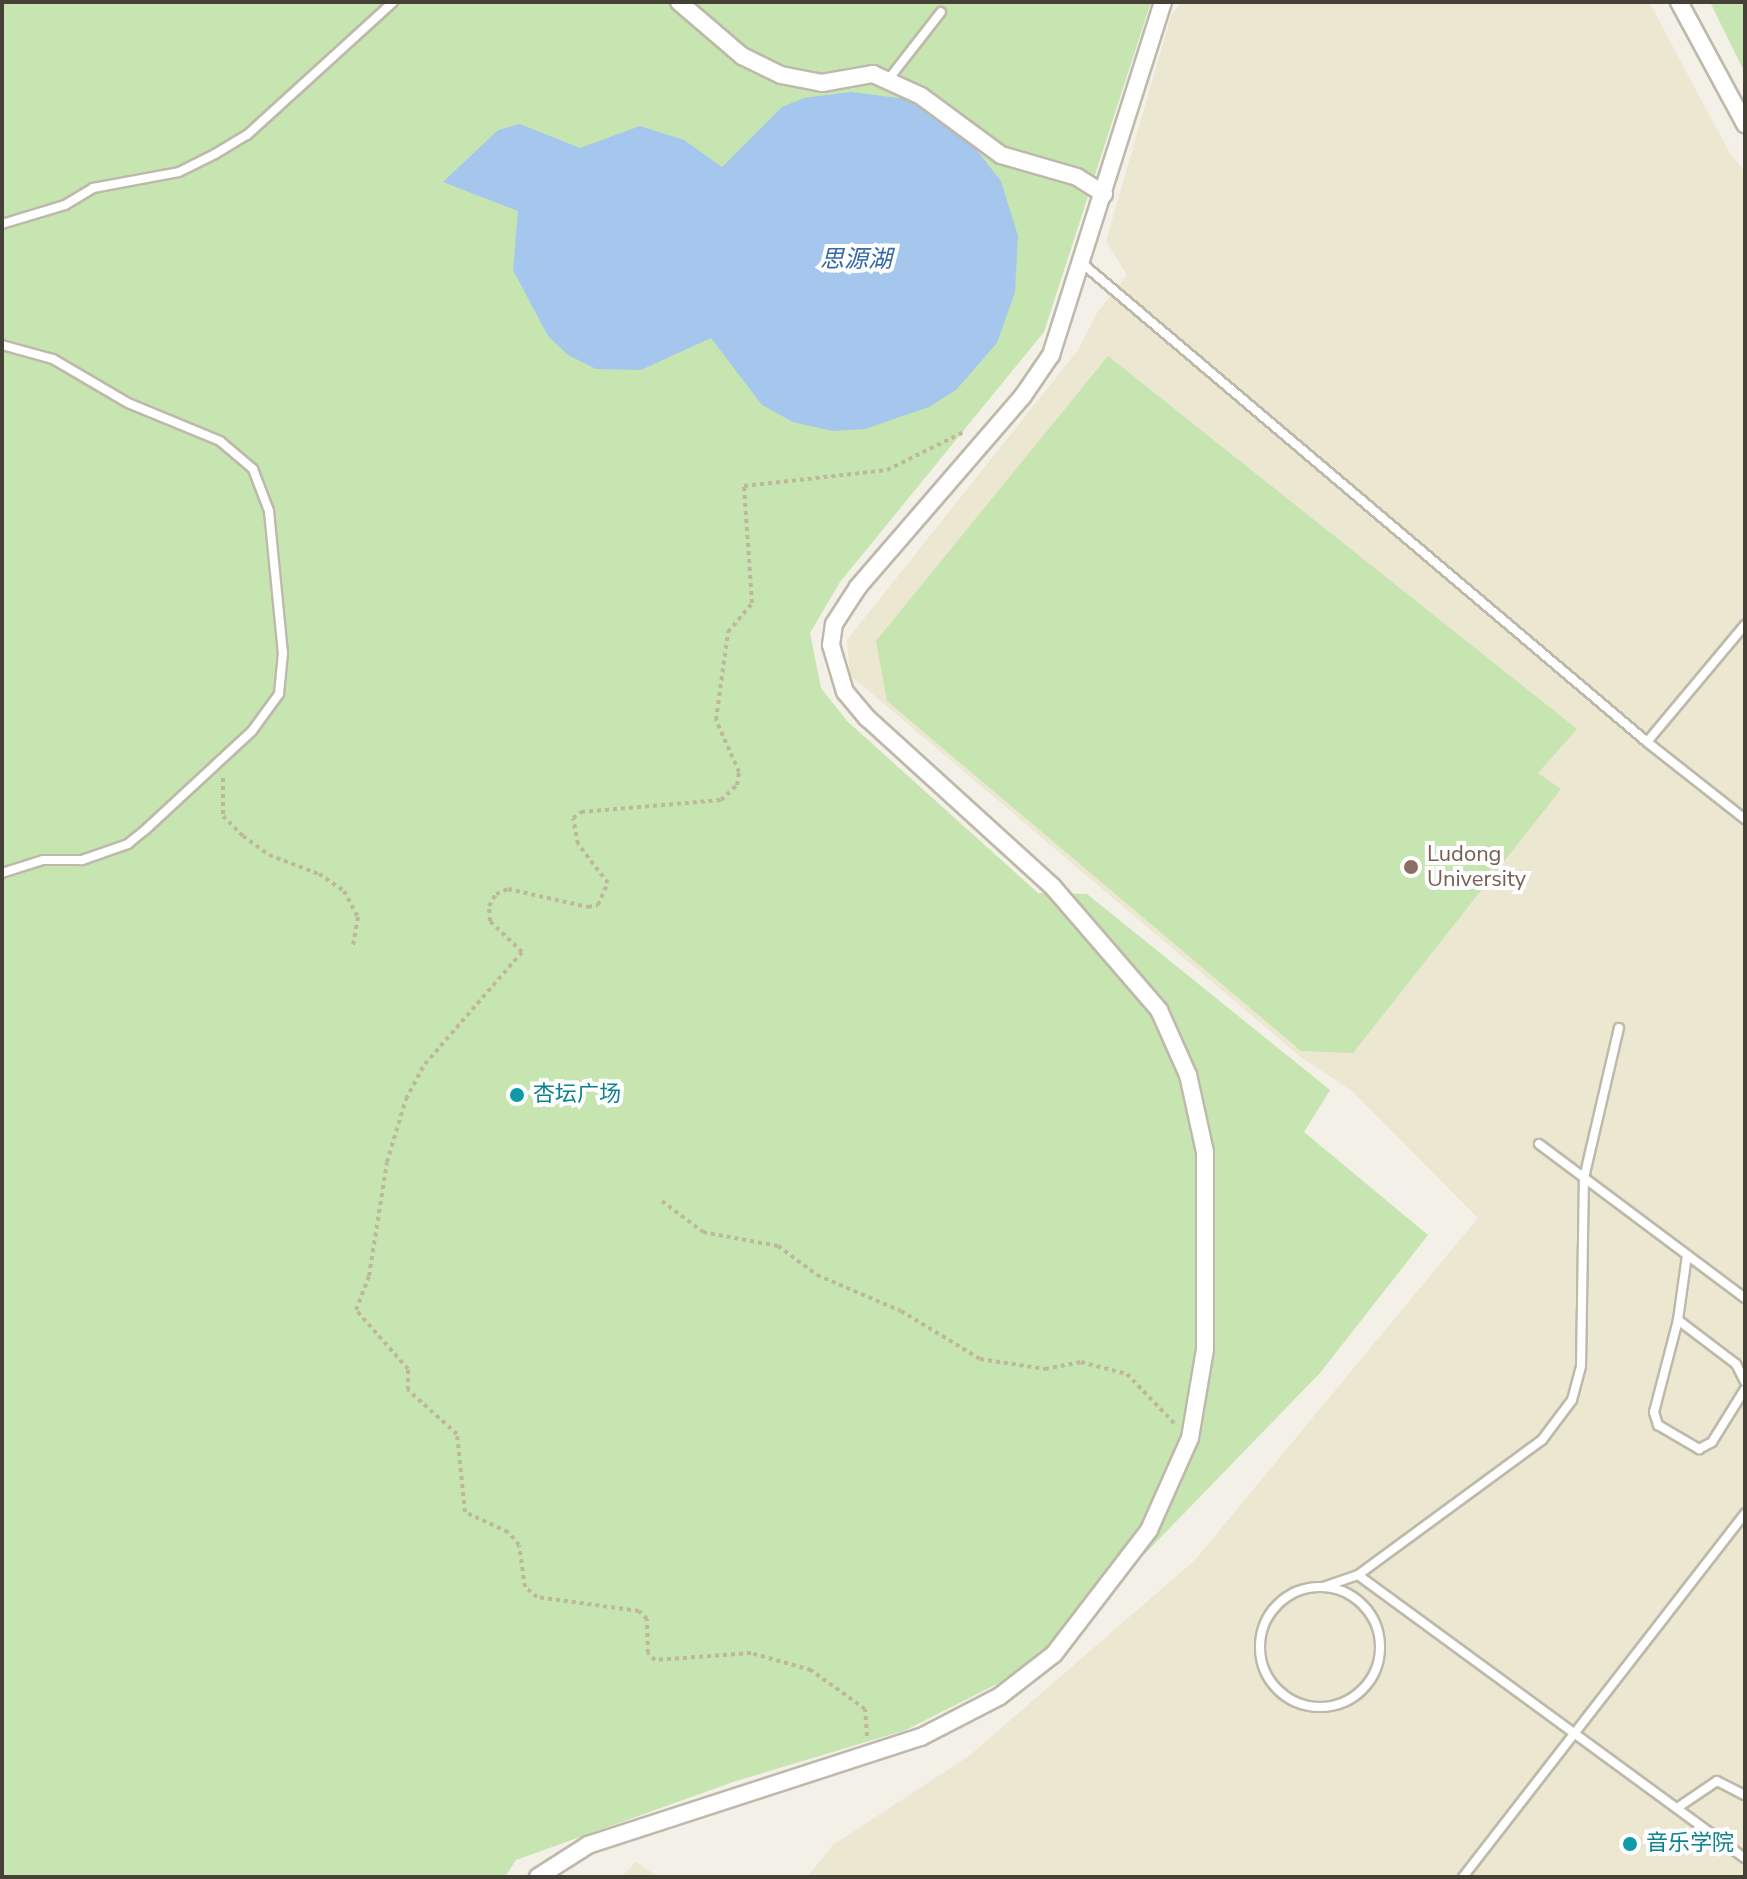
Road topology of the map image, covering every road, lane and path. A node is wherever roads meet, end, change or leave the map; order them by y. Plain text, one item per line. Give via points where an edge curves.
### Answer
1 (393, 2) edge
2 (679, 2) edge
3 (1163, 2) edge
4 (1679, 2) edge
5 (941, 12) dead end
6 (888, 81) junction
7 (1745, 124) edge
8 (1104, 194) junction
9 (2, 224) edge
10 (1083, 264) junction
11 (2, 345) edge
12 (970, 429) dead end
13 (1745, 625) edge
14 (1647, 742) junction
15 (223, 758) junction
16 (1745, 819) edge
17 (2, 873) edge
18 (353, 946) dead end
19 (1619, 1028) dead end
20 (1539, 1144) dead end
21 (1584, 1178) junction
22 (662, 1201) dead end
23 (1687, 1255) junction
24 (1745, 1298) edge
25 (1678, 1320) junction
26 (1745, 1382) edge
27 (1745, 1389) edge
28 (1190, 1438) junction
29 (1745, 1514) edge
30 (1358, 1575) junction
31 (1323, 1587) junction
32 (1577, 1735) junction
33 (871, 1752) junction
34 (1745, 1795) edge
35 (1677, 1808) junction
36 (1745, 1858) edge
37 (538, 1877) edge
38 (1463, 1877) edge

1 - 9 lane via 247,135 215,154 179,172 93,188 65,205
2 - 6 street via 742,56 781,75 822,83 873,74
3 - 8 street
4 - 7 street
5 - 6 lane
6 - 8 street via 955,119 1001,155 1077,177
8 - 10 street
10 - 14 lane
10 - 28 street via 1051,355 1023,396 858,587 834,624 832,659 845,692 867,718 1053,887 1159,1010 1188,1075 1205,1152 1205,1349
11 - 15 lane via 53,359 128,403 220,441 253,469 269,511 283,653 279,694
12 - 33 path via 887,470 744,486 752,603 728,632 716,720 739,772 737,785 721,800 581,812 573,818 578,844 608,883 598,905 508,889 496,894 489,906 490,921 522,952 425,1064 406,1099 387,1162 369,1276 356,1310 408,1369 408,1390 457,1434 465,1512 508,1532 519,1545 525,1587 537,1597 639,1611 647,1619 648,1653 655,1660 751,1653 811,1670 865,1709
13 - 14 lane
14 - 16 lane
15 - 17 lane via 128,844 82,860 43,860
15 - 18 path via 223,816 269,855 319,874 344,891 358,917
19 - 21 lane
20 - 21 lane
21 - 23 lane
21 - 30 lane via 1581,1366 1572,1400 1542,1440
22 - 28 path via 703,1232 778,1246 817,1275 901,1311 980,1359 1045,1369 1081,1362 1127,1374
23 - 24 lane
23 - 25 lane
25 - 26 lane via 1736,1364
25 - 27 lane via 1654,1412 1658,1425 1699,1449 1712,1442
28 - 33 street via 1149,1530 1054,1654 1000,1696 921,1737
29 - 32 lane
30 - 31 lane
30 - 32 lane
31 - 31 lane via 1283,1601 1261,1638 1264,1666 1279,1691 1318,1708 1358,1694 1380,1657 1371,1615 1351,1596
32 - 35 lane
32 - 38 lane
33 - 37 street via 588,1845
34 - 35 lane via 1717,1781
35 - 36 lane

